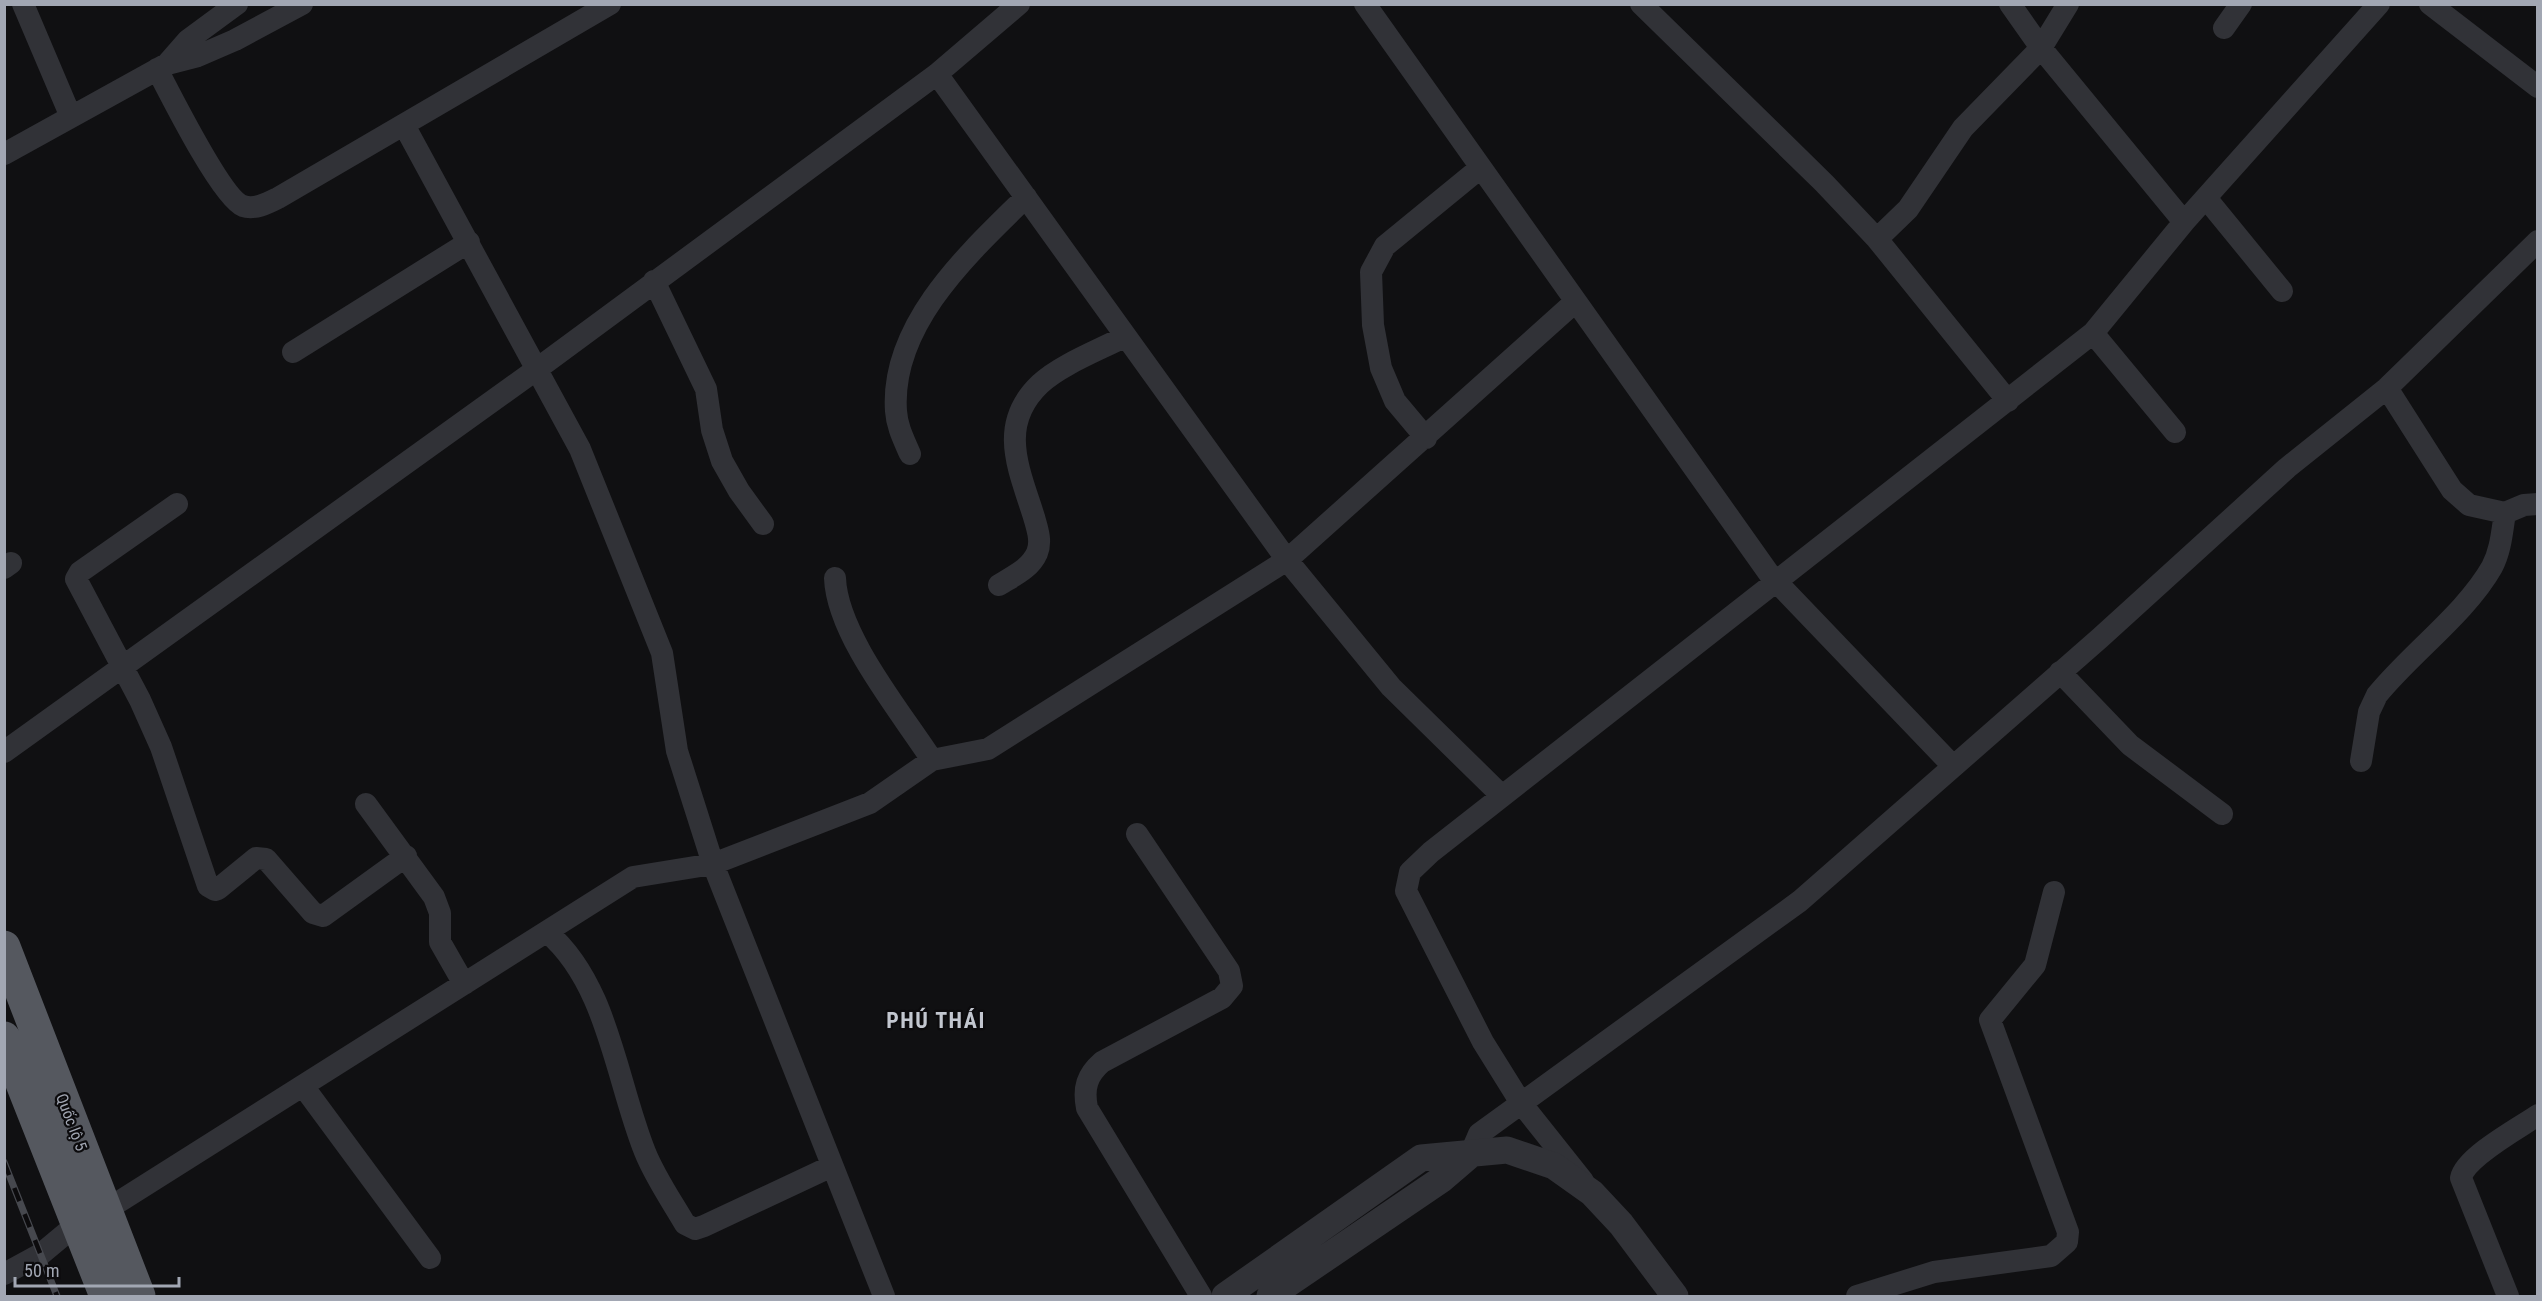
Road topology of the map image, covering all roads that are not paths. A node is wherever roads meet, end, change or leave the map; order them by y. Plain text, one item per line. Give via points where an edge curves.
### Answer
1 (23, 4) edge
2 (237, 4) edge
3 (302, 4) edge
4 (610, 4) edge
5 (1019, 4) edge
6 (1365, 4) edge
7 (1641, 4) edge
8 (2010, 4) edge
9 (2068, 4) edge
10 (2241, 4) edge
11 (2379, 4) edge
12 (2430, 4) edge
13 (2224, 28) dead end
14 (2041, 48) junction
15 (162, 67) junction
16 (937, 74) junction
17 (2538, 87) edge
18 (71, 117) junction
19 (404, 125) junction
20 (4, 154) edge
21 (1479, 169) junction
22 (1026, 197) junction
23 (2206, 198) junction
24 (2184, 222) junction
25 (1877, 238) junction
26 (2538, 241) edge
27 (469, 242) junction
28 (654, 281) junction
29 (2282, 291) dead end
30 (1575, 302) junction
31 (2093, 333) junction
32 (1124, 337) junction
33 (293, 352) dead end
34 (537, 369) junction
35 (2387, 388) junction
36 (2008, 401) junction
37 (2175, 432) dead end
38 (1426, 438) junction
39 (910, 454) dead end
40 (177, 504) dead end
41 (2538, 504) edge
42 (2505, 513) junction
43 (763, 524) dead end
44 (1287, 560) junction
45 (835, 578) dead end
46 (1778, 582) junction
47 (999, 585) dead end
48 (121, 667) junction
49 (2060, 672) junction
50 (4, 752) edge
51 (932, 760) junction
52 (2361, 761) dead end
53 (1953, 766) junction
54 (1502, 796) junction
55 (366, 804) dead end
56 (2222, 814) dead end
57 (1137, 834) dead end
58 (406, 856) junction
59 (712, 864) junction
60 (2054, 892) dead end
61 (547, 932) junction
62 (4, 947) edge
63 (464, 984) junction
64 (4, 1038) edge
65 (303, 1086) junction
66 (1521, 1102) junction
67 (2538, 1115) edge
68 (1470, 1155) junction
69 (832, 1166) junction
70 (1592, 1193) junction
71 (92, 1217) junction
72 (430, 1258) dead end
73 (4, 1274) edge
74 (106, 1296) edge
75 (139, 1296) edge
76 (884, 1296) edge
77 (1201, 1296) edge
78 (1225, 1296) edge
79 (1270, 1296) edge
80 (1675, 1296) edge
81 (1857, 1296) edge
82 (2508, 1296) edge

1 - 18 street
2 - 15 street via 188,40
3 - 15 street via 236,40
4 - 19 street
5 - 16 street
6 - 21 street
7 - 25 street
8 - 14 street
9 - 14 street
10 - 13 street
11 - 23 street
12 - 17 street
14 - 24 street
14 - 25 street via 1963,128 1908,209
15 - 18 street
15 - 19 street via 221,183 242,206 253,207 278,198
16 - 22 street
16 - 28 street
18 - 20 street
19 - 27 street
21 - 30 street
21 - 38 street via 1385,246 1371,272 1373,325 1381,368 1395,401
22 - 32 street
22 - 39 street via 954,273 910,341 897,383 896,411
23 - 24 street
23 - 29 street
24 - 31 street
25 - 36 street
26 - 35 street
27 - 33 street
27 - 34 street
28 - 34 street
28 - 43 street via 706,389 712,430 722,460
30 - 38 street
30 - 46 street
31 - 36 street
31 - 37 street
32 - 44 street
32 - 47 street via 1050,376 1031,394 1018,417 1013,432 1014,451 1038,531 1038,550 1022,571
34 - 48 street
34 - 59 street via 580,449 662,653 677,751
35 - 42 street via 2452,490 2469,505
35 - 49 street via 2287,468
36 - 46 street
38 - 44 street
40 - 48 street via 77,575 77,584
41 - 42 street
42 - 52 street via 2501,543 2492,566 2472,594 2377,695 2369,712
44 - 51 street via 988,749
44 - 54 street via 1391,687
45 - 51 street via 835,592 847,628
46 - 53 street
46 - 54 street
48 - 50 street
48 - 58 street via 161,747 211,889 218,889 261,857 313,914 323,916
49 - 53 street
49 - 56 street via 2130,745
51 - 59 street via 870,802
53 - 66 street via 1800,901
54 - 66 street via 1410,872 1406,891 1483,1042
55 - 58 street
57 - 77 street via 1229,971 1232,986 1221,998 1102,1062 1093,1070 1084,1093 1087,1108
58 - 63 street via 438,904 440,942
59 - 61 street via 633,877
59 - 69 street
60 - 81 street via 2035,965 1990,1020 2068,1232 2067,1242 2051,1256 1934,1272
61 - 63 street
61 - 69 street via 562,944 586,978 645,1151 685,1224 704,1226
62 - 71 highway, Quốc lộ 5
63 - 65 street
64 - 71 highway, Quốc lộ 5
65 - 71 street
65 - 72 street
66 - 68 street via 1479,1134
66 - 70 street
67 - 82 street via 2476,1157 2461,1178
68 - 70 street via 1507,1150 1554,1166
68 - 78 street via 1421,1158
68 - 79 street via 1442,1179
69 - 76 street
70 - 80 street via 1621,1224
71 - 73 street via 41,1254
71 - 74 highway, Quốc lộ 5
71 - 75 highway, Quốc lộ 5

